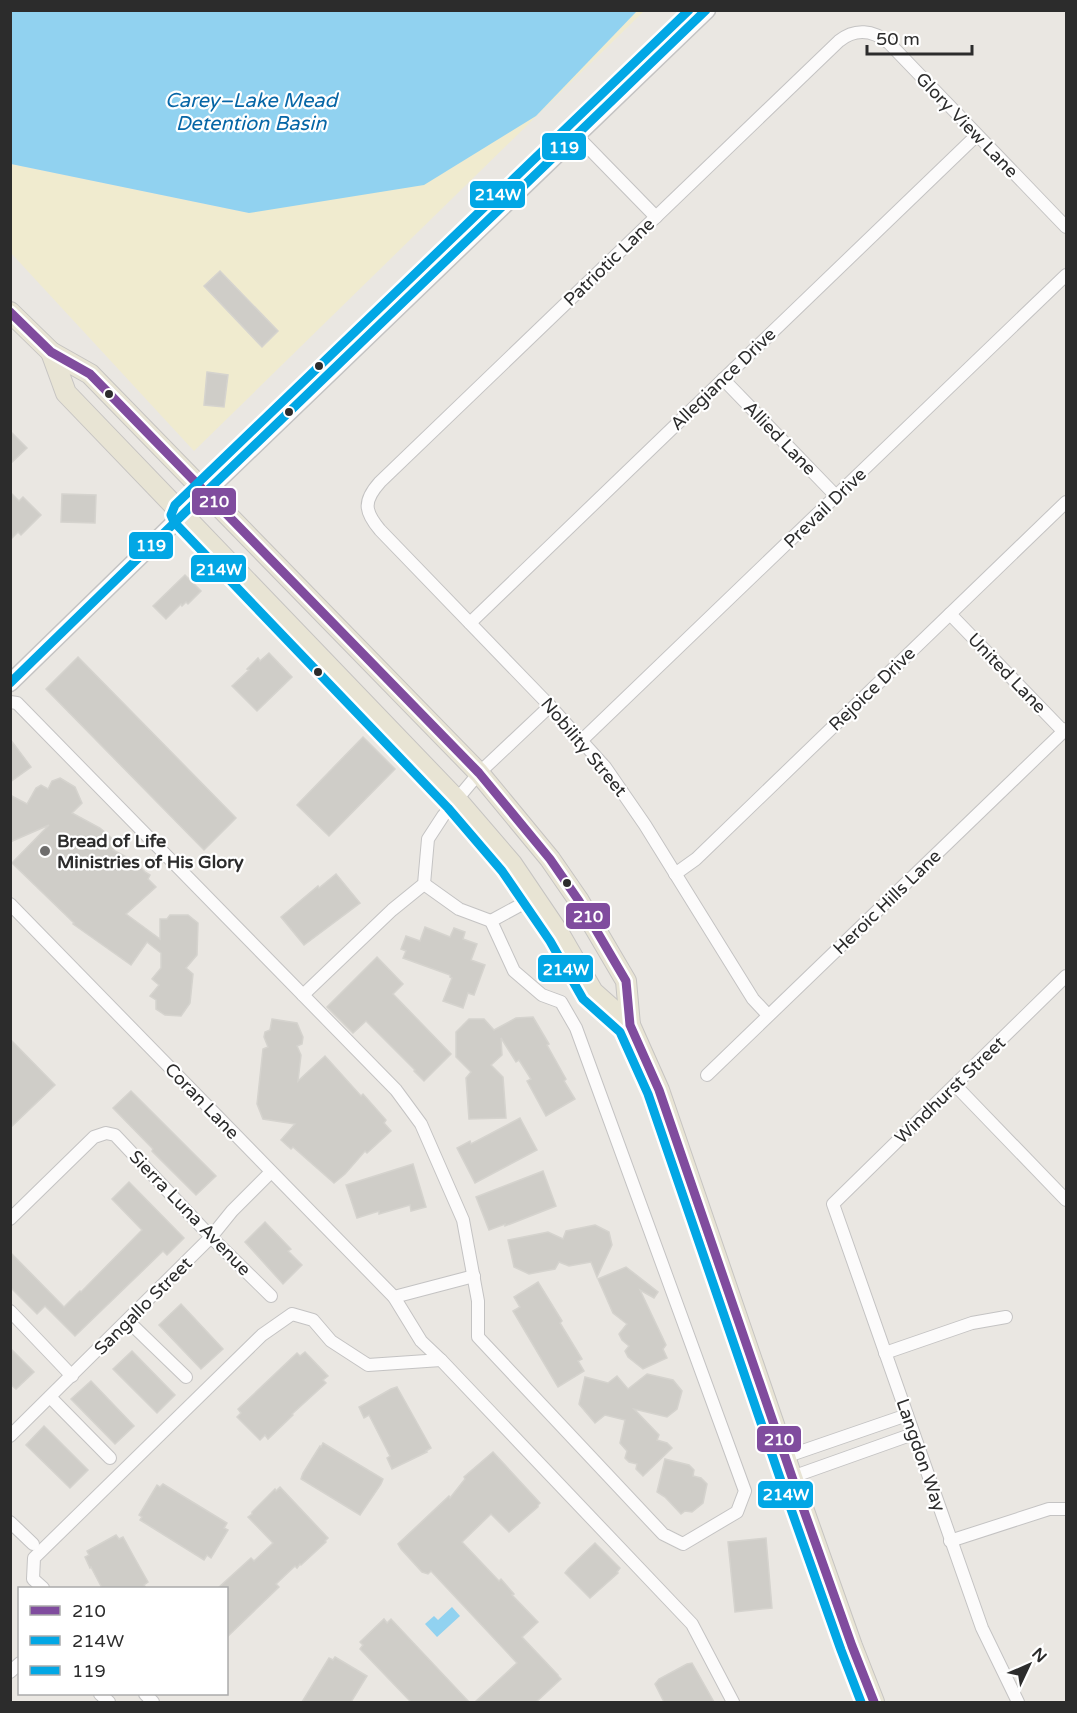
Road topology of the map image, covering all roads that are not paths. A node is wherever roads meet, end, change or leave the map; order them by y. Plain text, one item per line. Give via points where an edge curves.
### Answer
1 (707, 10) edge
2 (862, 32) joint
3 (577, 135) junction
4 (977, 135) junction
5 (657, 217) junction
6 (1066, 227) edge
7 (1066, 275) edge
8 (10, 312) edge
9 (51, 352) junction
10 (723, 379) junction
11 (205, 493) junction
12 (837, 497) junction
13 (1066, 502) edge
14 (366, 505) joint
15 (183, 514) junction
16 (950, 614) junction
17 (470, 623) junction
18 (385, 676) junction
19 (10, 683) edge
20 (361, 700) junction
21 (15, 704) edge
22 (550, 706) junction
23 (1065, 731) edge
24 (582, 740) junction
25 (479, 773) junction
26 (457, 800) junction
27 (675, 874) junction
28 (424, 884) junction
29 (535, 897) junction
30 (10, 904) edge
31 (491, 921) junction
32 (1066, 976) edge
33 (303, 995) junction
34 (768, 1015) junction
35 (630, 1025) junction
36 (707, 1075) dead end
37 (955, 1085) junction
38 (271, 1172) junction
39 (1066, 1200) edge
40 (833, 1204) joint
41 (10, 1219) edge
42 (211, 1238) junction
43 (474, 1276) junction
44 (271, 1296) dead end
45 (394, 1297) junction
46 (10, 1311) edge
47 (1006, 1317) dead end
48 (128, 1321) junction
49 (885, 1353) junction
50 (441, 1360) junction
51 (72, 1376) junction
52 (186, 1377) dead end
53 (50, 1397) junction
54 (907, 1415) junction
55 (913, 1434) junction
56 (10, 1436) edge
57 (785, 1456) junction
58 (111, 1458) dead end
59 (792, 1477) junction
60 (1066, 1509) edge
61 (10, 1522) edge
62 (950, 1540) junction
63 (33, 1544) dead end
64 (42, 1587) edge
65 (733, 1702) edge
66 (874, 1702) edge
67 (1018, 1702) edge

1 - 3 main road
2 - 4 street, Glory View Lane via 876,34 889,43
2 - 5 street, Patriotic Lane via 838,41
3 - 5 street
3 - 11 main road
4 - 6 street, Glory View Lane
4 - 10 street, Allegiance Drive
5 - 14 street, Patriotic Lane via 380,482
7 - 12 street, Prevail Drive
8 - 9 main road
9 - 11 main road via 90,374
9 - 15 main road via 66,393
10 - 12 street, Allied Lane
10 - 17 street, Allegiance Drive
11 - 15 main road
11 - 18 main road
12 - 24 street, Prevail Drive
13 - 16 street, Rejoice Drive
14 - 17 street, Nobility Street via 380,530
15 - 19 main road
15 - 20 main road
16 - 23 street, United Lane
16 - 27 street, Rejoice Drive via 696,859
17 - 22 street, Nobility Street
18 - 20 main road
18 - 25 main road
20 - 26 main road
21 - 33 street
22 - 24 street, Nobility Street
22 - 25 street
23 - 34 street, Heroic Hills Lane
24 - 27 street, Nobility Street via 626,796
25 - 26 street
25 - 35 main road via 550,858 579,901 626,981
26 - 28 street via 428,839
26 - 29 main road
27 - 34 street, Nobility Street via 753,999
28 - 31 street via 459,909
28 - 33 street
29 - 31 street
29 - 35 main road via 593,992
30 - 38 street, Coran Lane
31 - 43 street via 514,971 542,995 561,1002 576,1028 745,1491 737,1512 683,1544 663,1534 478,1337
32 - 37 street, Windhurst Street
33 - 43 street via 396,1090 421,1124 464,1220
34 - 36 street, Heroic Hills Lane
35 - 57 main road via 665,1108
37 - 39 street
37 - 40 street, Windhurst Street
38 - 42 street, Sangallo Street
38 - 45 street, Coran Lane
40 - 49 street, Langdon Way
41 - 42 street, Sierra Luna Avenue via 94,1137 106,1134 115,1135
42 - 44 street, Sierra Luna Avenue
42 - 48 street, Sangallo Street
43 - 45 street
45 - 50 street, Coran Lane via 421,1341
46 - 51 street
47 - 49 street via 972,1323
48 - 51 street, Sangallo Street
48 - 52 street
49 - 54 street, Langdon Way
50 - 64 street via 368,1365 331,1341 312,1320 292,1314 262,1335 34,1558 33,1579
50 - 65 street, Coran Lane via 692,1623
51 - 53 street, Sangallo Street
53 - 56 street, Sangallo Street
53 - 58 street
54 - 55 street, Langdon Way
54 - 57 street
55 - 59 street
55 - 62 street, Langdon Way
57 - 59 main road
59 - 66 main road
60 - 62 street via 1049,1509
61 - 63 street
62 - 67 street, Langdon Way via 982,1628

